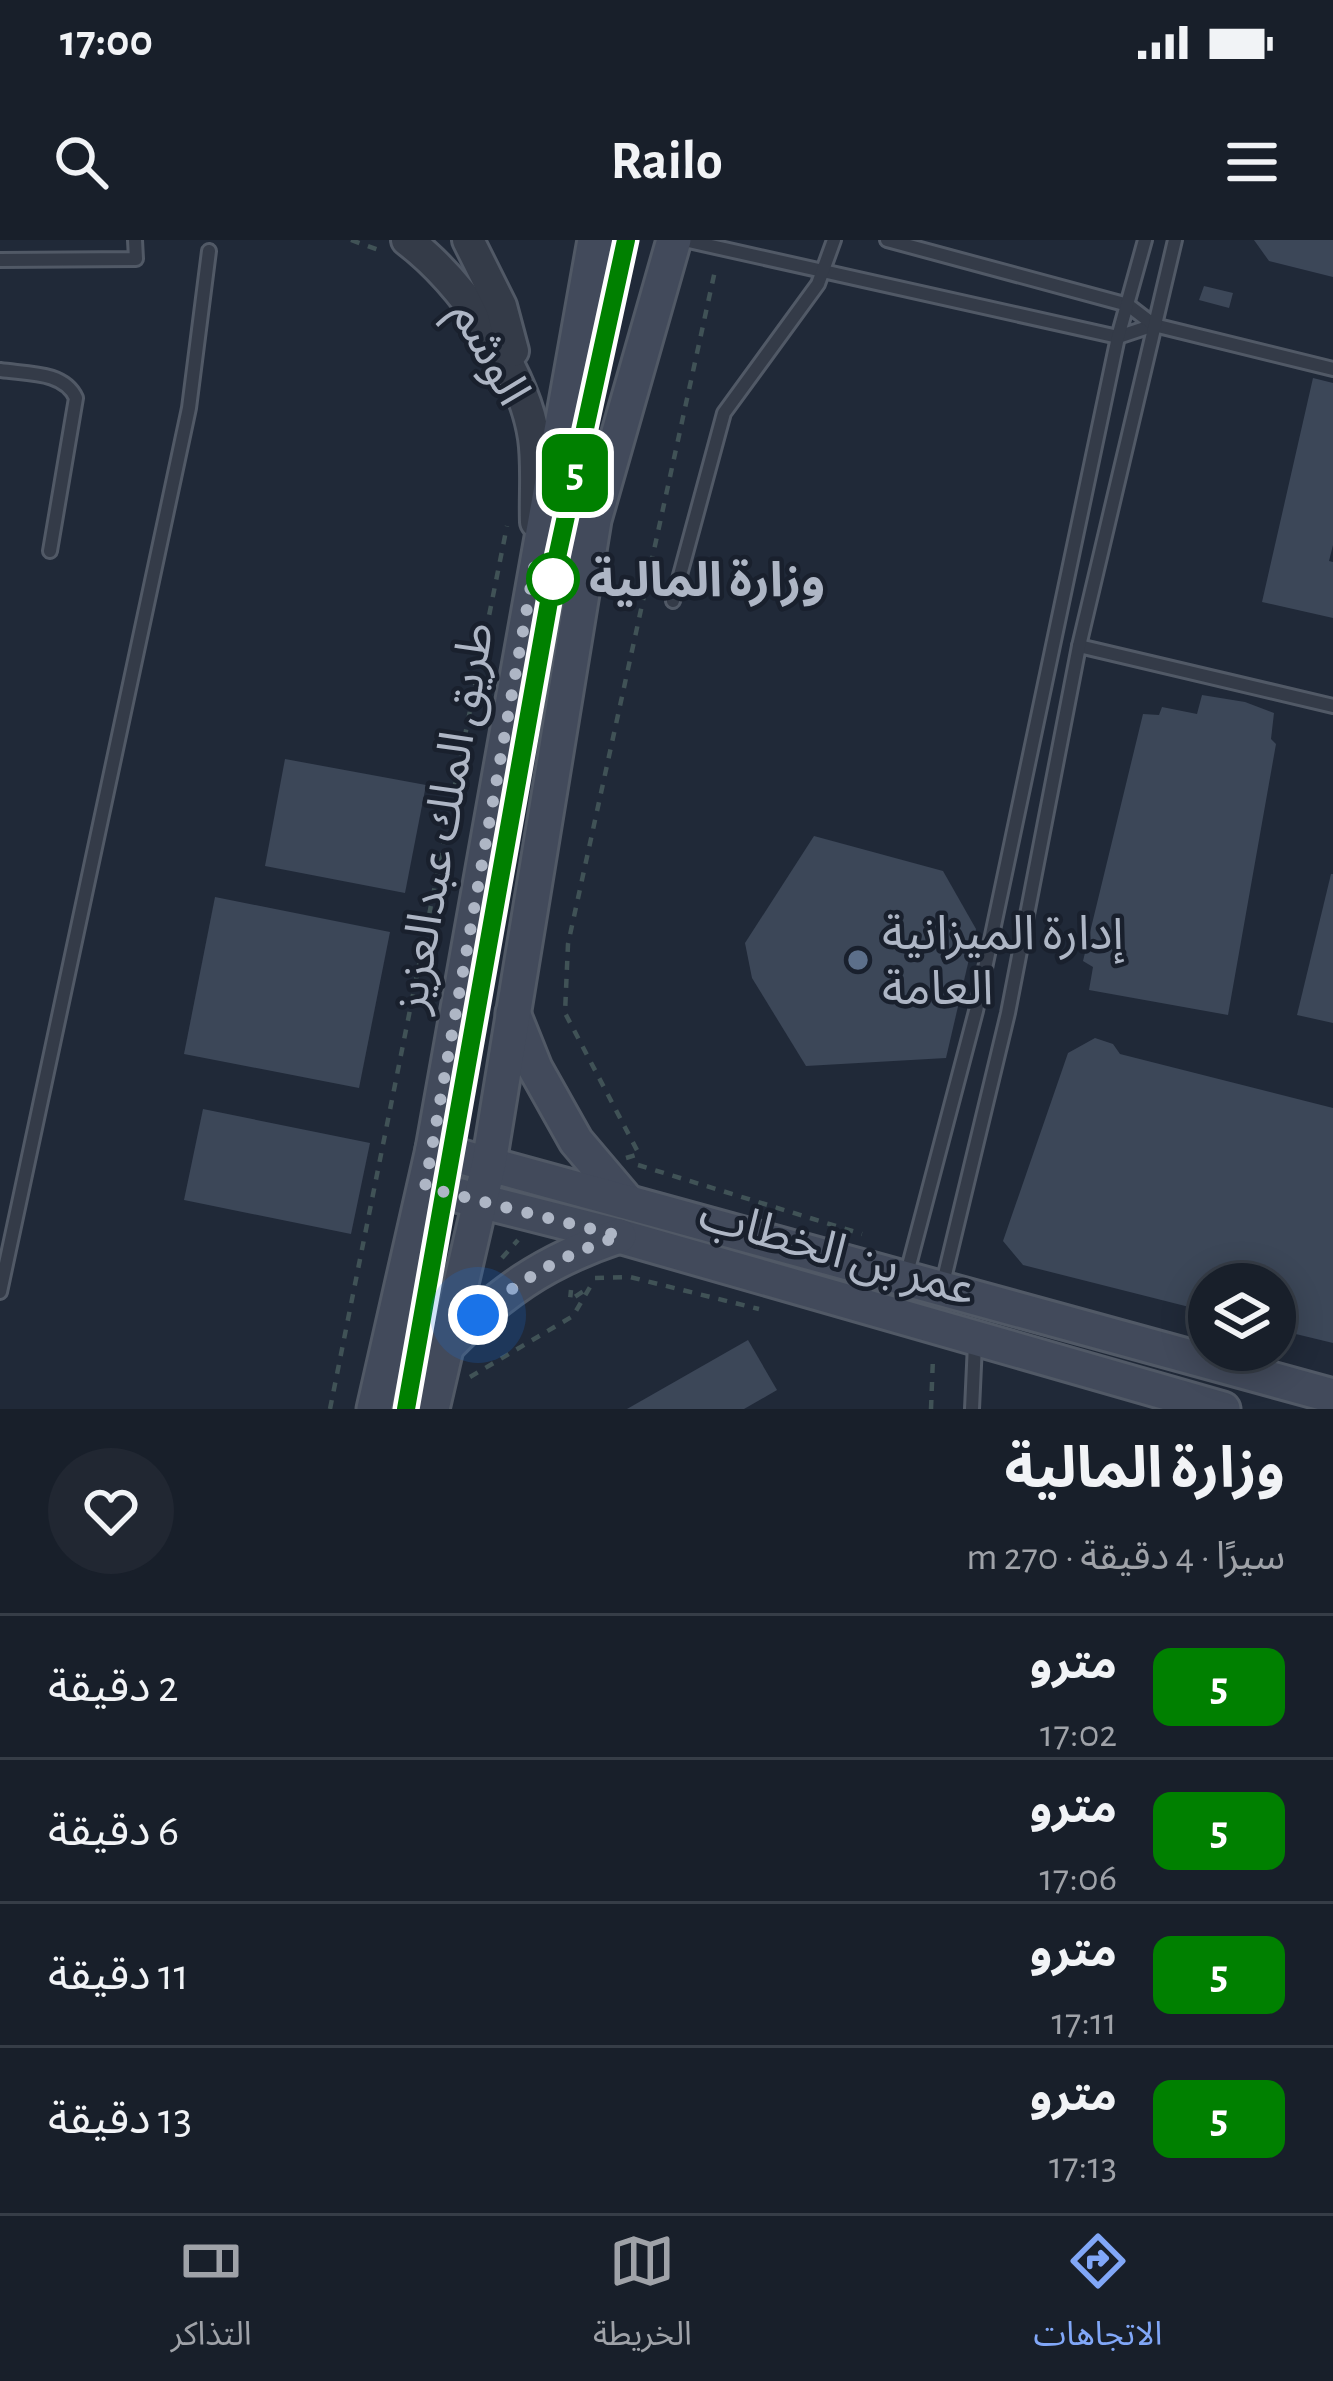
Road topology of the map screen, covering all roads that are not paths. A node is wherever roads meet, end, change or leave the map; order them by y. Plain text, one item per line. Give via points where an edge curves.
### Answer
1 (136, 240) edge
2 (468, 240) edge
3 (595, 240) edge
4 (674, 240) edge
5 (684, 240) edge
6 (834, 240) edge
7 (887, 240) edge
8 (1145, 240) edge
9 (1174, 240) edge
10 (397, 246) edge
11 (208, 251) dead end
12 (0, 260) edge
13 (820, 273) junction
14 (1128, 305) junction
15 (1154, 325) junction
16 (1118, 337) junction
17 (1333, 368) edge
18 (0, 370) edge
19 (526, 405) junction
20 (50, 551) dead end
21 (536, 557) junction
22 (674, 602) dead end
23 (1079, 646) junction
24 (1333, 706) edge
25 (512, 1010) junction
26 (433, 1149) junction
27 (489, 1163) junction
28 (425, 1187) junction
29 (481, 1200) junction
30 (626, 1200) junction
31 (620, 1236) junction
32 (906, 1277) junction
33 (942, 1287) junction
34 (0, 1292) edge
35 (976, 1340) junction
36 (443, 1351) junction
37 (1333, 1396) edge
38 (374, 1409) edge
39 (432, 1409) edge
40 (972, 1409) edge
41 (1223, 1409) edge

1 - 12 lane via 136,259
2 - 19 street via 501,306
3 - 21 main road, طريق الملك عبدالعزيز
4 - 25 main road, طريق الملك عبدالعزيز via 594,520
5 - 13 lane
6 - 13 lane
7 - 14 lane
8 - 14 lane
9 - 15 lane
10 - 19 street, الوشم via 440,265 486,326
11 - 34 lane via 189,408
13 - 16 lane
13 - 22 lane via 724,413
14 - 15 lane
14 - 16 lane
15 - 16 lane
15 - 17 lane
15 - 23 lane
16 - 32 lane via 976,1011
18 - 20 lane via 60,379 76,398
19 - 21 street, الوشم via 535,440
21 - 26 main road, طريق الملك عبدالعزيز
23 - 24 lane
23 - 33 lane via 1008,1013
25 - 27 main road, طريق الملك عبدالعزيز
25 - 30 main road via 576,1141
26 - 27 main road
26 - 28 main road, طريق الملك عبدالعزيز
27 - 29 main road, طريق الملك عبدالعزيز
27 - 30 main road
28 - 29 main road, عمر بن الخطاب
28 - 38 main road, طريق الملك عبدالعزيز
29 - 31 main road, عمر بن الخطاب
29 - 36 main road, طريق الملك عبدالعزيز
30 - 32 main road
31 - 35 main road, عمر بن الخطاب
31 - 36 main road via 520,1280
32 - 33 main road
33 - 37 main road
35 - 40 lane
35 - 41 main road, عمر بن الخطاب
36 - 39 main road, طريق الملك عبدالعزيز

